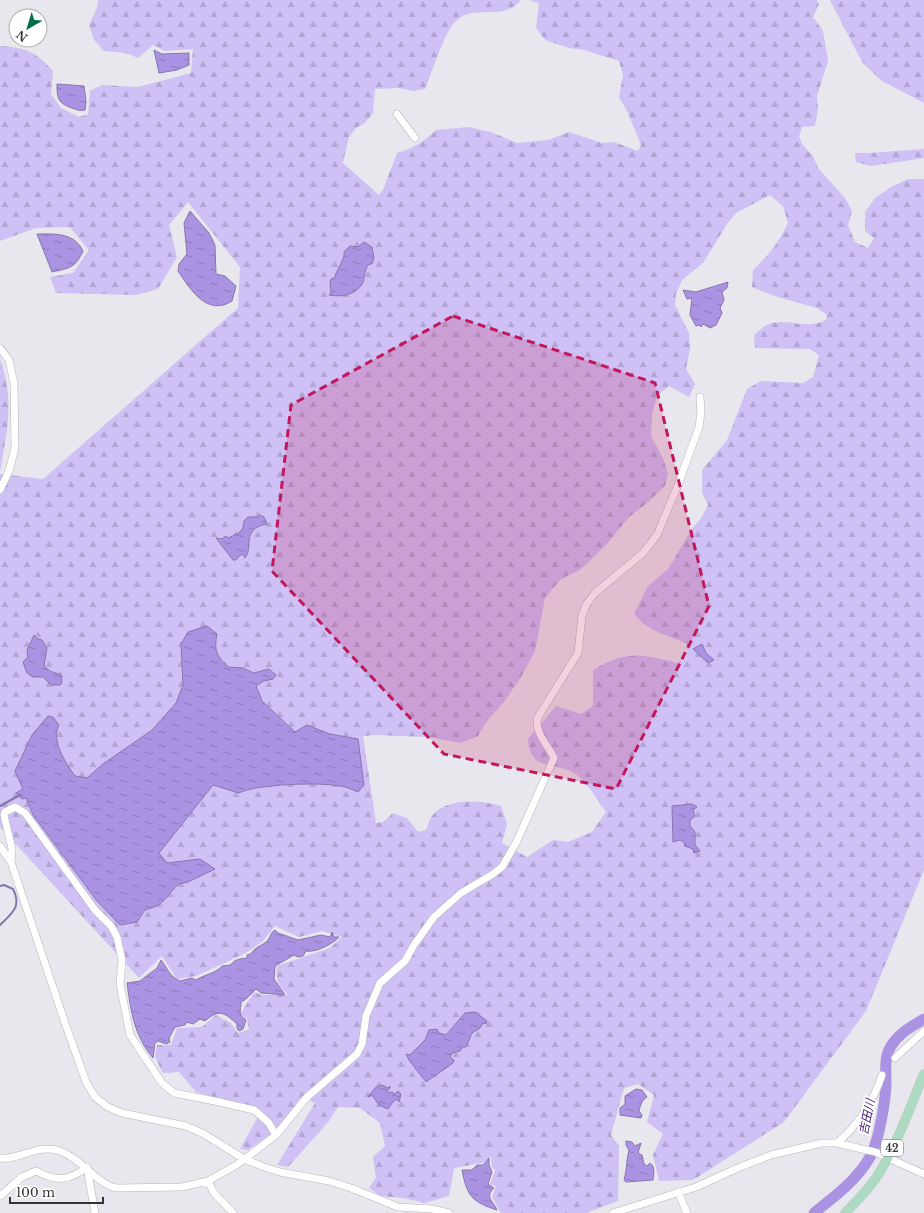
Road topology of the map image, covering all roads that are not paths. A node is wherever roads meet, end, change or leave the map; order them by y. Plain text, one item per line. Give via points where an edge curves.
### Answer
1 (397, 114) dead end
2 (416, 138) dead end
3 (0, 348) edge
4 (700, 397) dead end
5 (0, 490) edge
6 (0, 846) edge
7 (11, 862) junction
8 (924, 1031) edge
9 (895, 1058) dead end
10 (924, 1074) edge
11 (882, 1076) dead end
12 (276, 1135) junction
13 (837, 1143) junction
14 (888, 1157) junction
15 (0, 1158) edge
16 (244, 1159) junction
17 (87, 1167) junction
18 (924, 1174) edge
19 (208, 1181) junction
20 (678, 1192) junction
21 (0, 1196) edge
22 (410, 1208) junction
23 (95, 1213) edge
24 (233, 1213) edge
25 (403, 1213) edge
26 (449, 1213) edge
27 (613, 1213) edge
28 (687, 1213) edge
29 (845, 1213) edge

1 - 2 street
3 - 5 street via 8,360 14,383 15,448 10,471
4 - 12 street via 699,427 657,535 643,553 595,593 586,605 582,616 578,653 538,717 538,731 554,758 509,857 493,874 461,893 434,917 405,961 380,983 366,1016 362,1044 357,1054 307,1097
6 - 7 street
7 - 12 street via 12,849 4,815 15,807 25,814 95,910 111,926 117,938 122,960 120,982 130,1034 162,1083 174,1093 254,1110 268,1122
7 - 16 street via 86,1082 95,1097 122,1113 186,1126
8 - 9 street
10 - 14 main road, 42
11 - 13 street via 870,1106
12 - 16 street
13 - 14 street
13 - 20 street via 822,1143 771,1155 696,1187
14 - 18 street
14 - 29 main road, 42 via 865,1192
15 - 17 street via 46,1149 60,1151
16 - 19 street
16 - 22 street via 280,1172 330,1181 388,1204
17 - 19 street via 108,1186 116,1188 182,1187
17 - 21 street via 76,1176 57,1179 36,1171 22,1178
17 - 23 street
19 - 24 street via 214,1193
20 - 27 street
20 - 28 street
22 - 25 street
22 - 26 street

